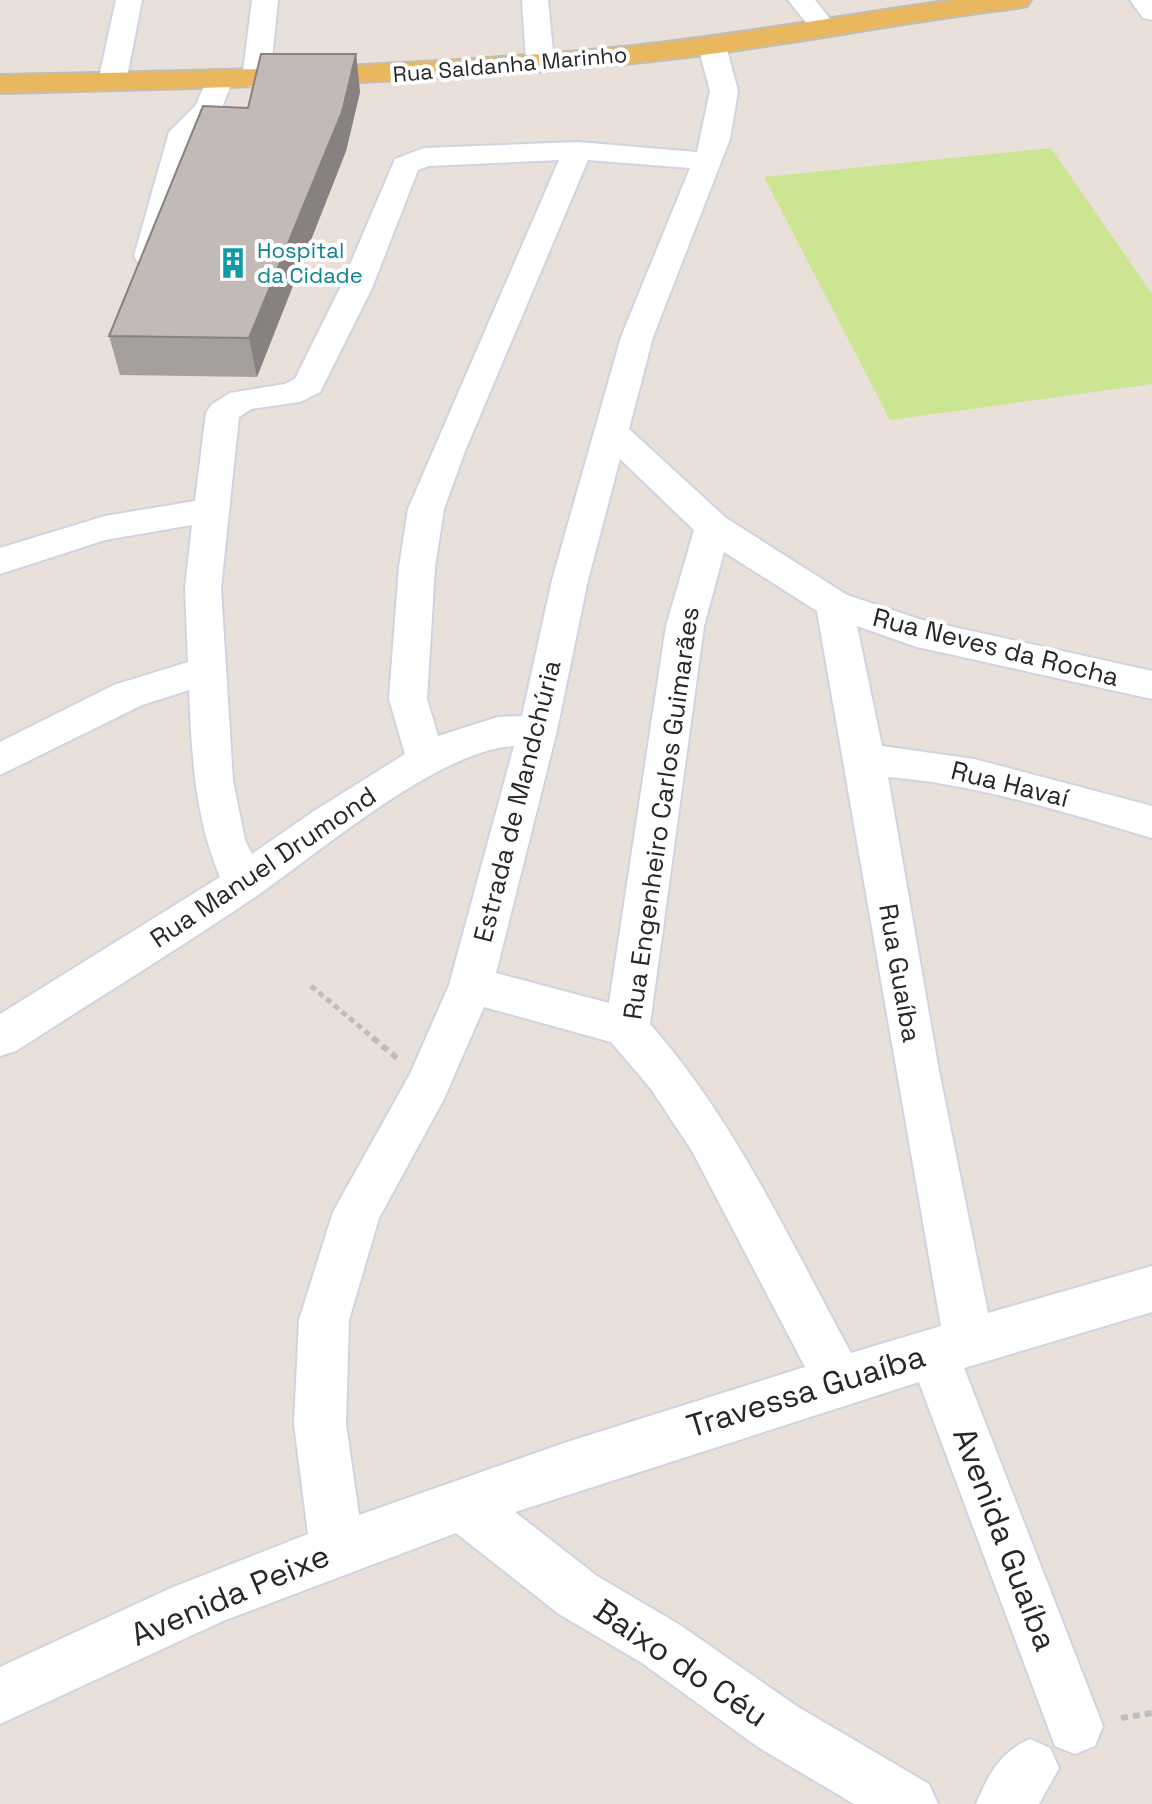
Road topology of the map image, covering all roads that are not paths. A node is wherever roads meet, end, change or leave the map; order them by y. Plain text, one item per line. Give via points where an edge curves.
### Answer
1 (129, 0) edge
2 (265, 0) edge
3 (535, 0) edge
4 (801, 0) edge
5 (1017, 0) edge
6 (1143, 0) edge
7 (1152, 12) edge
8 (825, 29) junction
9 (712, 46) junction
10 (540, 62) junction
11 (219, 80) junction
12 (256, 80) junction
13 (112, 82) junction
14 (0, 84) edge
15 (578, 151) junction
16 (706, 161) junction
17 (140, 278) edge
18 (613, 433) junction
19 (214, 512) junction
20 (713, 527) junction
21 (0, 561) edge
22 (834, 604) junction
23 (207, 670) junction
24 (1152, 685) edge
25 (538, 730) junction
26 (0, 760) edge
27 (426, 760) junction
28 (865, 760) junction
29 (1152, 822) edge
30 (243, 883) junction
31 (471, 985) junction
32 (627, 1029) junction
33 (0, 1037) edge
34 (1152, 1289) edge
35 (951, 1347) junction
36 (838, 1379) junction
37 (464, 1506) junction
38 (337, 1550) junction
39 (0, 1696) edge
40 (1075, 1726) dead end
41 (909, 1804) edge

1 - 13 street
2 - 12 street
3 - 10 street
4 - 8 street
5 - 8 main road, Rua Saldanha Marinho
6 - 7 street
8 - 9 main road, Rua Saldanha Marinho
9 - 10 main road, Rua Saldanha Marinho
9 - 16 street, Estrada de Mandchúria via 724,91 716,139
10 - 12 main road, Rua Saldanha Marinho
11 - 12 main road, Rua Saldanha Marinho
11 - 13 main road, Rua Saldanha Marinho
11 - 17 street via 212,107 183,132
13 - 14 main road, Rua Saldanha Marinho
15 - 16 street
15 - 19 street via 424,157 405,165 356,288 308,385 238,402 223,413
15 - 27 street via 426,509 408,699
16 - 18 street, Estrada de Mandchúria via 637,337
18 - 20 street, Rua Neves da Rocha
18 - 25 street, Estrada de Mandchúria via 570,580
19 - 21 street via 126,522
19 - 23 street via 203,588
20 - 22 street, Rua Neves da Rocha
20 - 32 street, Rua Engenheiro Carlos Guimarães via 685,626
22 - 24 street, Rua Neves da Rocha via 917,633
22 - 28 street, Rua Guaíba
23 - 26 street via 128,695
23 - 30 street via 213,781 225,840
25 - 27 street, Rua Manuel Drumond via 463,741
25 - 31 street, Estrada de Mandchúria
27 - 30 street, Rua Manuel Drumond
28 - 29 street, Rua Havaí via 975,772
28 - 35 street, Rua Guaíba via 917,1071
30 - 33 street, Rua Manuel Drumond
31 - 32 street
31 - 38 street, Estrada de Mandchúria via 428,1085 357,1212 324,1320 320,1424
32 - 36 street, Rua Engenheiro Carlos Guimarães via 667,1075 708,1136
34 - 35 street, Travessa Guaíba
35 - 36 street, Travessa Guaíba
35 - 40 street, Avenida Guaíba
36 - 37 street, Travessa Guaíba
37 - 38 street, Avenida Peixe
37 - 41 street, Baixo do Céu via 578,1595 661,1644 778,1727
38 - 39 street, Avenida Peixe via 214,1598

